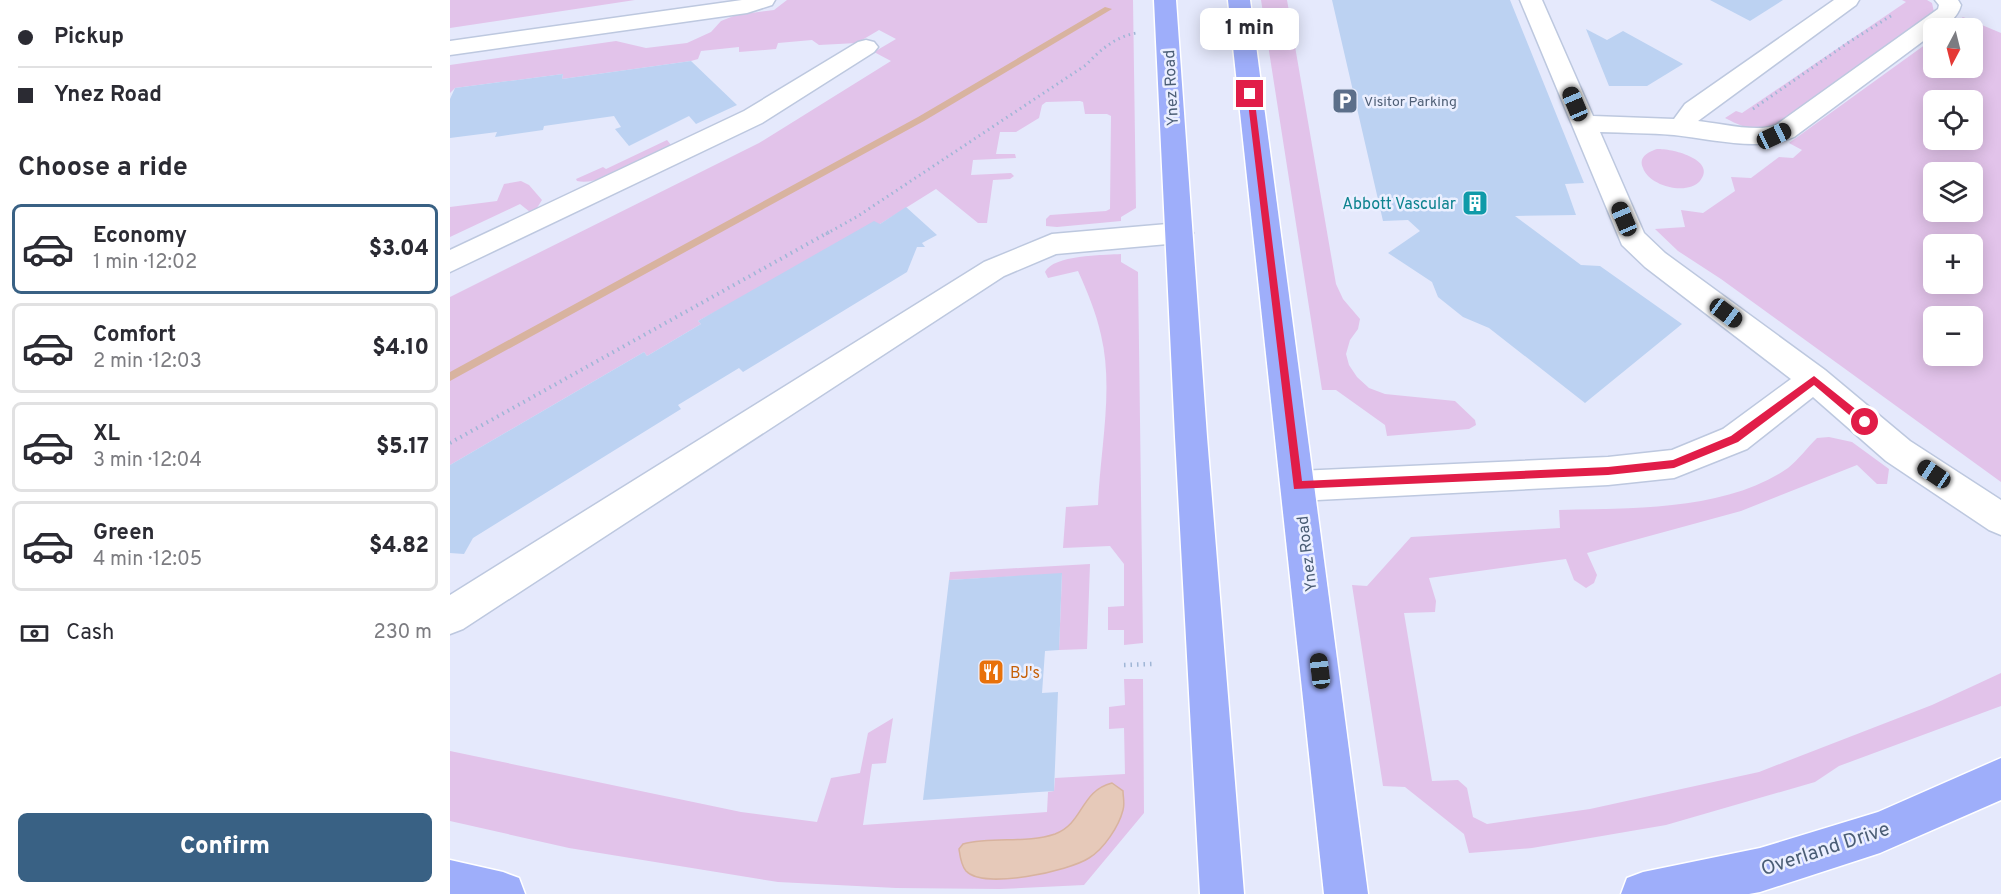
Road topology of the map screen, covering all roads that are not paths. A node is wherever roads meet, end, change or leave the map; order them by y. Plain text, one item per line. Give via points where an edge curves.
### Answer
1 (764, 0) edge
2 (1165, 0) edge
3 (1239, 0) edge
4 (1531, 0) edge
5 (1848, 0) edge
6 (1946, 0) edge
7 (866, 47) dead end
8 (450, 48) edge
9 (1584, 124) junction
10 (1683, 128) junction
11 (1179, 233) junction
12 (450, 262) edge
13 (1814, 380) junction
14 (1298, 486) junction
15 (2001, 519) edge
16 (450, 616) edge
17 (2001, 779) edge
18 (450, 882) edge
19 (503, 894) edge
20 (1222, 894) edge
21 (1346, 894) edge
22 (1643, 894) edge

1 - 8 lane via 736,8
2 - 11 main road, Ynez Road
3 - 14 main road, Ynez Road
4 - 9 lane
5 - 10 lane via 1694,110
6 - 10 lane via 1950,5 1948,12 1785,131 1774,136
7 - 12 lane via 753,117
9 - 10 lane
9 - 13 lane via 1632,238 1655,260
11 - 16 lane via 1052,244 994,269
11 - 20 main road, Ynez Road
13 - 14 lane via 1734,439 1674,464 1608,471
13 - 15 lane via 1898,451
14 - 21 main road, Ynez Road
17 - 22 main road, Overland Drive via 1880,832 1760,870
18 - 19 main road

